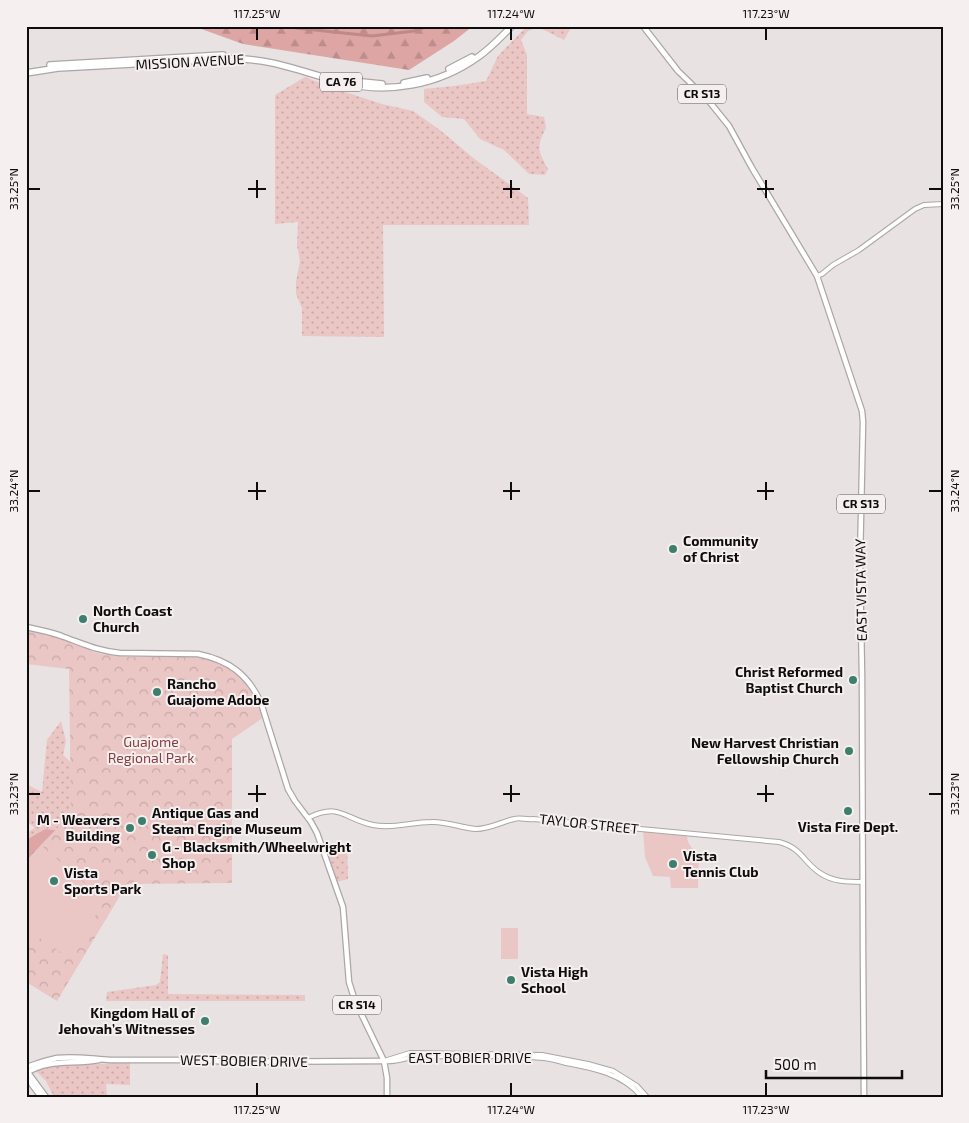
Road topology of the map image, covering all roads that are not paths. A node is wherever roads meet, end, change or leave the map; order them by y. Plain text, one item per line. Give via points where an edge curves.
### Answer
1 (507, 26) edge
2 (512, 26) edge
3 (643, 26) edge
4 (26, 70) edge
5 (26, 73) edge
6 (943, 204) edge
7 (817, 276) junction
8 (26, 627) edge
9 (308, 818) junction
10 (863, 882) junction
11 (384, 1061) junction
12 (27, 1072) edge
13 (41, 1097) edge
14 (46, 1097) edge
15 (387, 1097) edge
16 (642, 1097) edge
17 (647, 1097) edge
18 (864, 1097) edge

1 - 4 highway, MISSION AVENUE / CA 76 via 487,46 460,64 426,78 396,84 353,81 275,59 244,55 62,64
2 - 5 highway, MISSION AVENUE / CA 76 via 487,51 461,68 426,82 401,87 357,86 285,65 246,59 58,68
3 - 7 main road, EAST VISTA WAY / CR S13 via 678,71 729,126
6 - 7 main road via 915,209
7 - 10 main road, EAST VISTA WAY / CR S13 via 863,420 860,562
8 - 9 main road, CR S14 via 48,631 108,652 198,654 232,666 257,695 288,789
9 - 10 main road, TAYLOR STREET via 329,811 383,826 438,822 478,829 513,819 533,819 779,842 798,851 820,873 842,881
9 - 11 main road, CR S14 via 317,833 343,907 353,996
10 - 18 main road, EAST VISTA WAY / CR S13
11 - 12 main road, WEST BOBIER DRIVE via 103,1060 48,1064
11 - 15 main road, CR S14
11 - 16 main road, EAST BOBIER DRIVE via 416,1056 545,1058 611,1074
11 - 17 main road, EAST BOBIER DRIVE via 410,1053 542,1055 613,1072 637,1086
12 - 13 main road
12 - 14 main road

